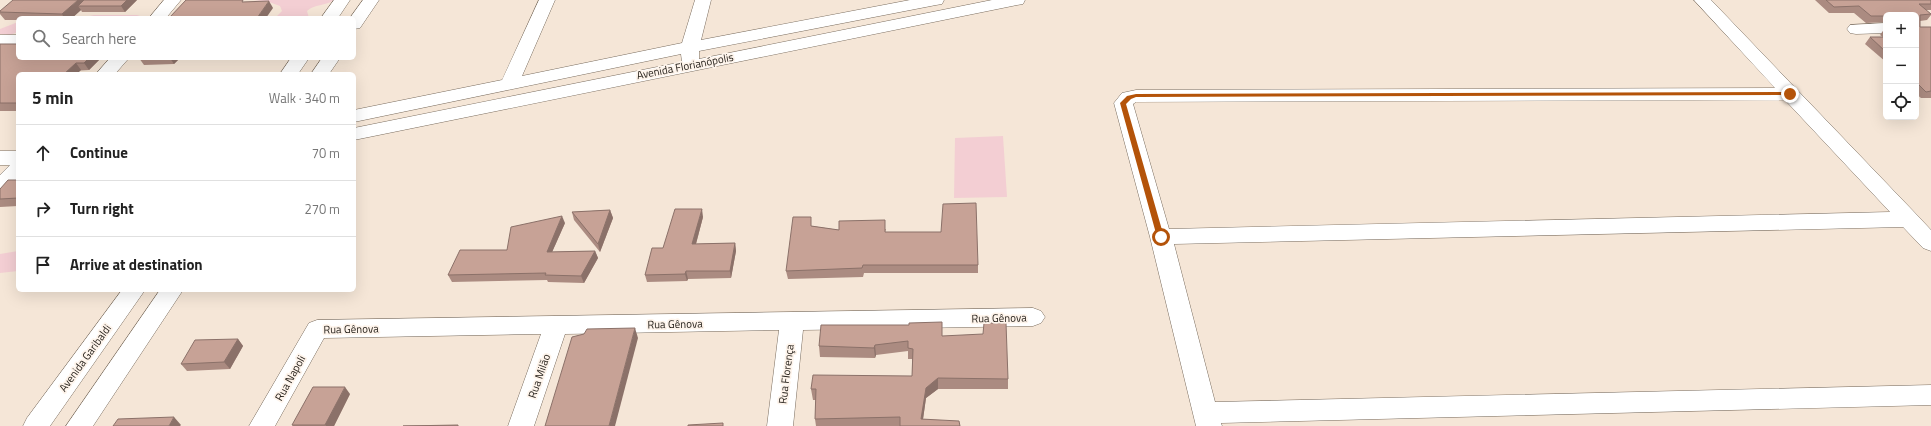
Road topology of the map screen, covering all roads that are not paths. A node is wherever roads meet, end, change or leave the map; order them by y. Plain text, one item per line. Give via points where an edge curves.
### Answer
1 (173, 0) edge
2 (342, 0) edge
3 (371, 0) edge
4 (547, 0) edge
5 (703, 0) edge
6 (936, 0) edge
7 (1014, 0) edge
8 (1702, 0) edge
9 (857, 8) edge
10 (159, 16) edge
11 (330, 16) edge
12 (356, 21) edge
13 (1883, 28) edge
14 (1856, 29) dead end
15 (0, 40) edge
16 (16, 40) edge
17 (690, 56) junction
18 (118, 60) edge
19 (299, 60) edge
20 (330, 60) edge
21 (107, 72) edge
22 (290, 72) edge
23 (321, 72) edge
24 (509, 84) junction
25 (1790, 94) junction
26 (356, 116) edge
27 (356, 134) edge
28 (0, 158) edge
29 (16, 158) edge
30 (1909, 219) junction
31 (1161, 237) junction
32 (1931, 243) edge
33 (133, 292) edge
34 (171, 292) edge
35 (1033, 317) dead end
36 (792, 322) junction
37 (556, 326) junction
38 (317, 329) joint
39 (1931, 395) edge
40 (1207, 420) edge
41 (36, 426) edge
42 (79, 426) edge
43 (262, 426) edge
44 (522, 426) edge
45 (780, 426) edge

1 - 10 street
2 - 11 street
3 - 12 street
4 - 24 street
5 - 17 street
6 - 9 street, Avenida Florianópolis
7 - 17 street, Avenida Florianópolis
8 - 25 street
9 - 17 street, Avenida Florianópolis
13 - 14 street
15 - 16 street
17 - 24 street, Avenida Florianópolis
17 - 27 street, Avenida Florianópolis
18 - 21 street
19 - 22 street
20 - 23 street
24 - 26 street, Avenida Florianópolis
25 - 30 street
25 - 31 street via 1129,97 1123,103
28 - 29 street
30 - 31 street
30 - 32 street
31 - 40 street
33 - 41 street, Avenida Garibaldi
34 - 42 street
35 - 36 street, Rua Gênova
36 - 37 street, Rua Gênova
36 - 45 street, Rua Florença
37 - 38 street, Rua Gênova
37 - 44 street, Rua Milão
38 - 43 street, Rua Napoli
39 - 40 street

